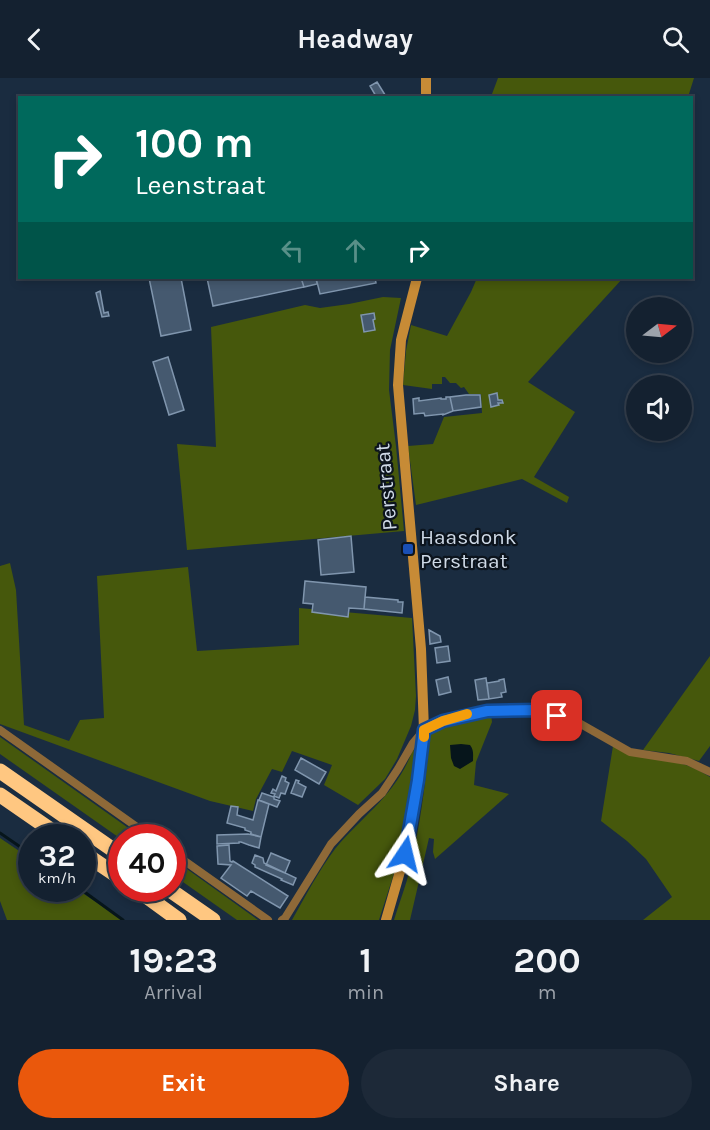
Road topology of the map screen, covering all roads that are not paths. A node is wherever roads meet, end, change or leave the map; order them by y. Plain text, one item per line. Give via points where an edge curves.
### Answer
1 (426, 78) edge
2 (426, 96) edge
3 (417, 279) edge
4 (0, 730) edge
5 (424, 730) junction
6 (0, 771) edge
7 (710, 772) edge
8 (0, 795) edge
9 (42, 824) edge
10 (133, 824) edge
11 (108, 846) edge
12 (186, 862) edge
13 (186, 901) edge
14 (154, 902) edge
15 (179, 920) edge
16 (213, 920) edge
17 (268, 920) edge
18 (282, 920) edge
19 (386, 920) edge

1 - 2 street
3 - 5 street, Perstraat via 401,340 398,385 421,649
4 - 10 street
5 - 7 street via 443,721 487,711 539,710 579,723 630,752 687,761
5 - 18 street via 382,793 331,844
5 - 19 street, Perstraat via 405,854
6 - 11 highway
8 - 9 highway
12 - 17 street
13 - 16 highway
14 - 15 highway

